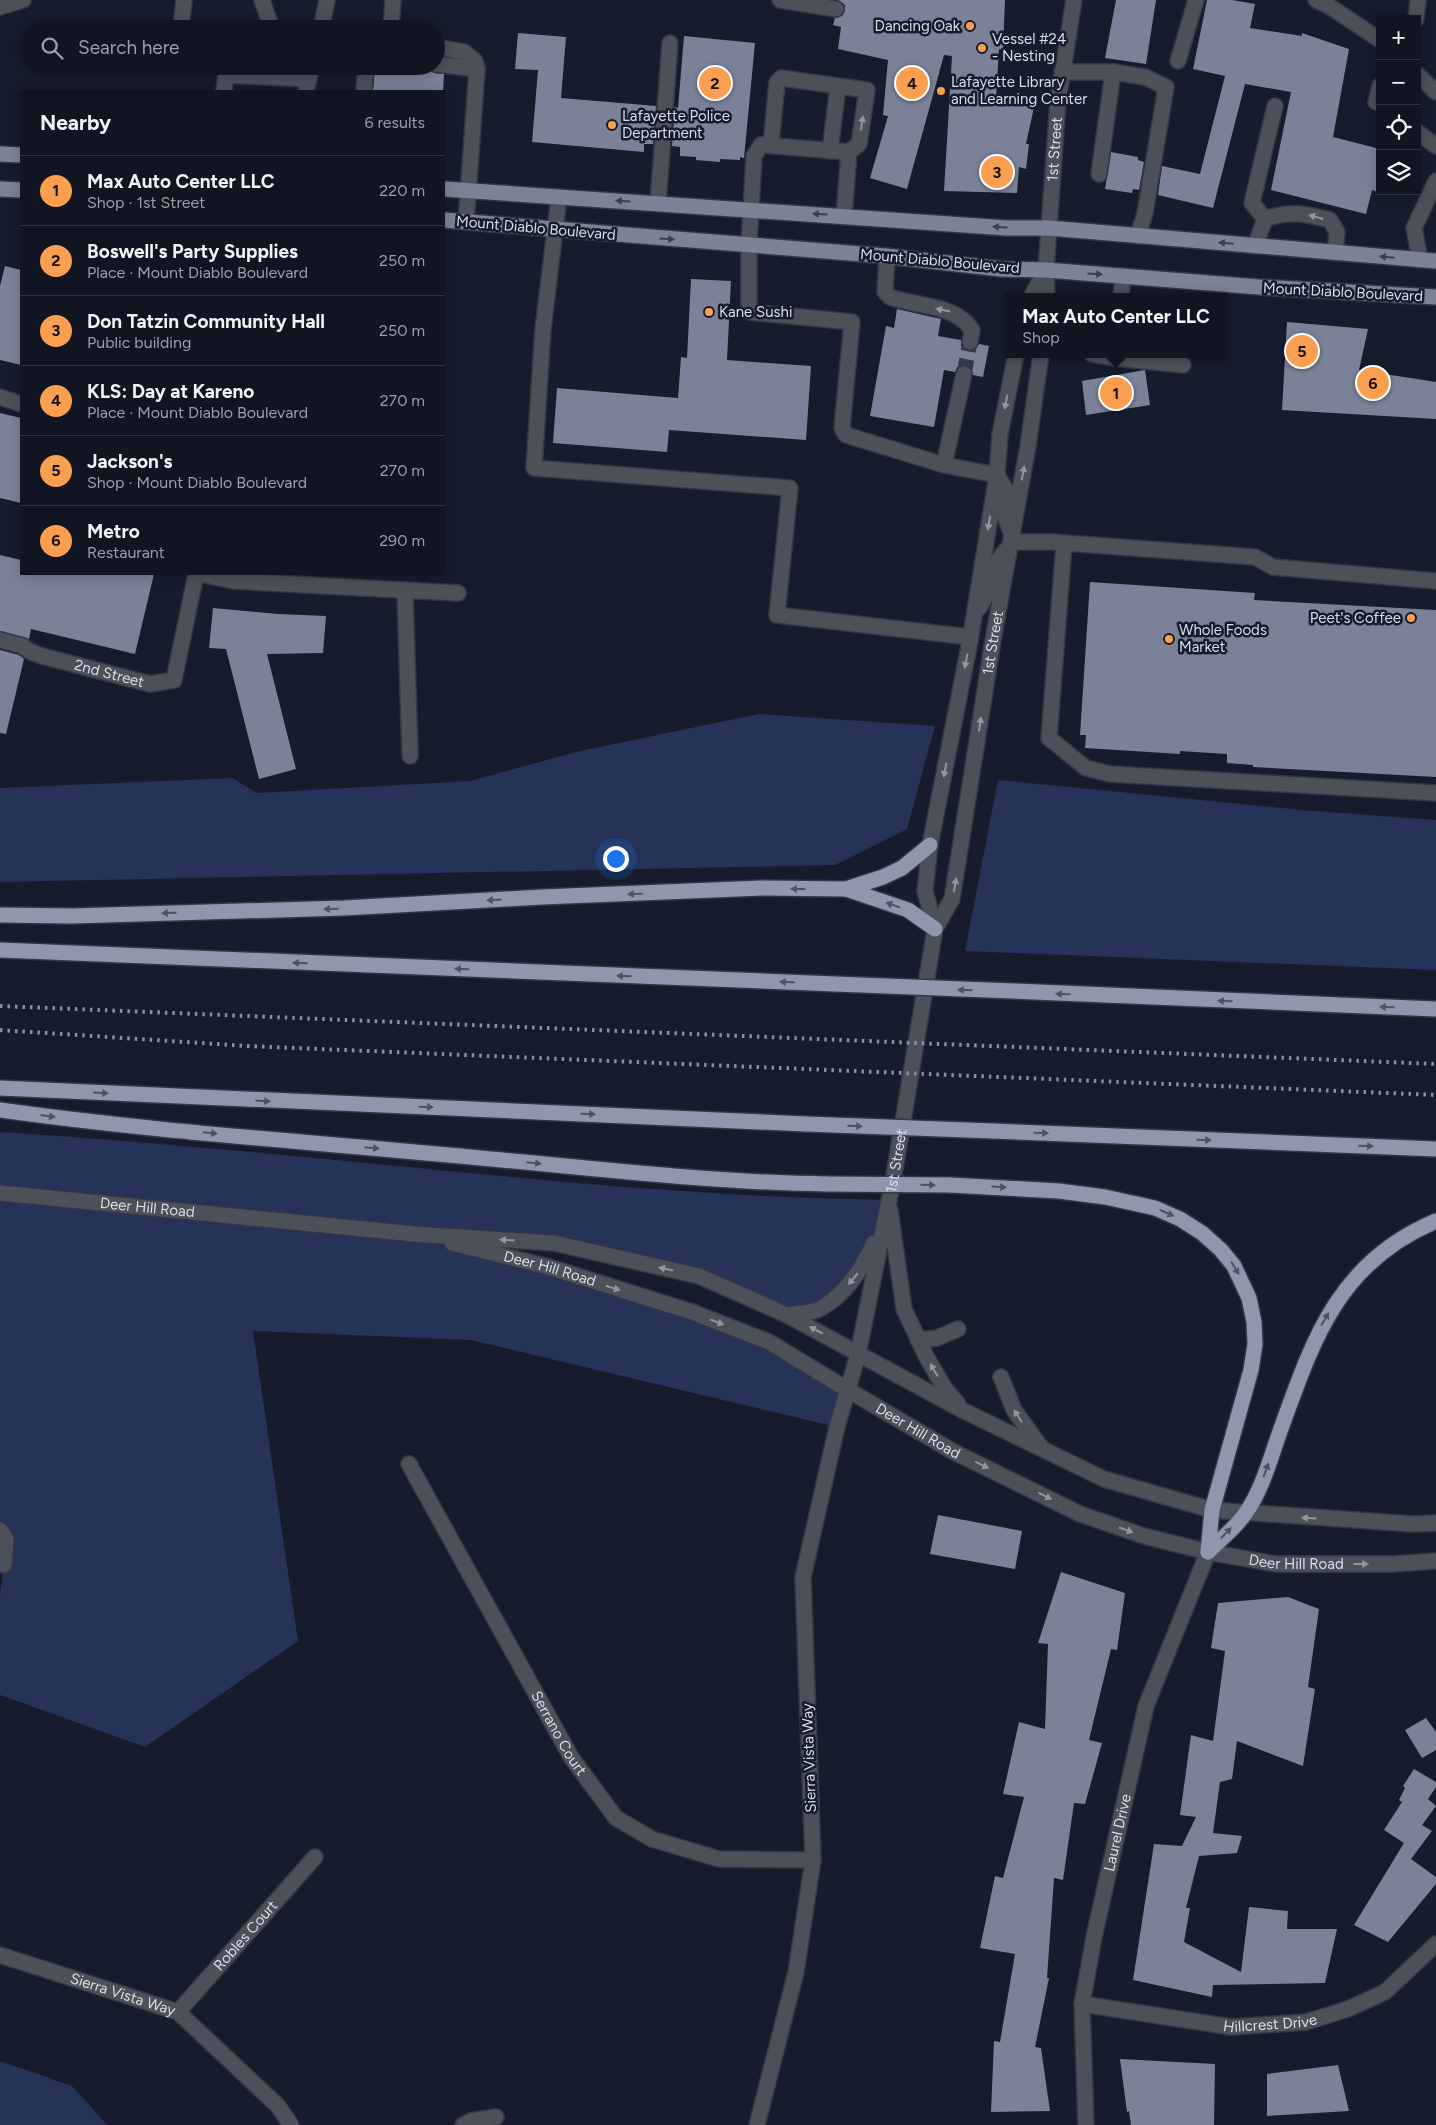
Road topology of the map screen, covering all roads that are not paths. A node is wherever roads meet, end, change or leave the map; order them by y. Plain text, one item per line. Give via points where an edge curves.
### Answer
1 (23, 0) edge
2 (184, 0) edge
3 (262, 0) edge
4 (327, 0) edge
5 (393, 0) edge
6 (780, 0) edge
7 (1074, 0) edge
8 (1196, 0) edge
9 (1316, 0) edge
10 (1418, 0) edge
11 (0, 7) edge
12 (836, 9) dead end
13 (1416, 15) edge
14 (183, 20) edge
15 (269, 20) edge
16 (323, 20) edge
17 (392, 20) edge
18 (1373, 29) edge
19 (670, 44) dead end
20 (445, 49) edge
21 (1178, 61) dead end
22 (445, 65) edge
23 (477, 69) junction
24 (1062, 72) junction
25 (1113, 72) junction
26 (226, 75) edge
27 (226, 75) edge
28 (365, 75) edge
29 (1421, 78) edge
30 (309, 79) edge
31 (838, 86) junction
32 (224, 90) edge
33 (364, 90) edge
34 (1436, 92) edge
35 (1275, 106) dead end
36 (1421, 135) edge
37 (771, 146) junction
38 (1436, 146) edge
39 (830, 151) junction
40 (849, 152) junction
41 (0, 154) edge
42 (20, 155) edge
43 (1099, 174) dead end
44 (1436, 181) edge
45 (0, 189) edge
46 (445, 189) edge
47 (20, 190) edge
48 (467, 191) junction
49 (559, 197) junction
50 (658, 203) junction
51 (751, 210) junction
52 (844, 216) junction
53 (1265, 219) junction
54 (445, 220) edge
55 (466, 222) junction
56 (1049, 228) junction
57 (554, 229) junction
58 (1138, 236) junction
59 (749, 245) junction
60 (1255, 246) junction
61 (1335, 252) junction
62 (887, 256) junction
63 (1420, 260) junction
64 (1436, 261) edge
65 (1046, 270) junction
66 (1123, 276) junction
67 (1032, 293) edge
68 (1047, 293) edge
69 (1121, 293) edge
70 (1436, 297) edge
71 (970, 342) tunnel mouth
72 (1015, 358) edge
73 (1040, 358) edge
74 (1132, 358) edge
75 (1183, 365) dead end
76 (964, 374) tunnel mouth
77 (0, 397) edge
78 (20, 404) edge
79 (944, 465) junction
80 (997, 475) junction
81 (1011, 539) junction
82 (1064, 544) junction
83 (196, 575) edge
84 (206, 575) edge
85 (1436, 581) edge
86 (405, 590) junction
87 (458, 594) dead end
88 (973, 617) junction
89 (970, 638) junction
90 (0, 640) edge
91 (410, 756) dead end
92 (1436, 792) edge
93 (930, 845) junction
94 (846, 889) junction
95 (0, 915) edge
96 (935, 929) junction
97 (0, 950) edge
98 (1436, 1009) edge
99 (0, 1088) edge
100 (0, 1110) edge
101 (1436, 1149) edge
102 (0, 1193) edge
103 (889, 1200) junction
104 (1436, 1221) edge
105 (884, 1222) junction
106 (414, 1234) junction
107 (786, 1315) junction
108 (958, 1329) dead end
109 (918, 1340) junction
110 (858, 1354) junction
111 (1001, 1377) dead end
112 (848, 1390) junction
113 (962, 1410) junction
114 (1042, 1450) junction
115 (409, 1464) dead end
116 (1212, 1510) junction
117 (1245, 1514) junction
118 (1436, 1523) edge
119 (0, 1530) edge
120 (1208, 1552) junction
121 (1436, 1561) edge
122 (4, 1566) dead end
123 (315, 1857) dead end
124 (813, 1860) junction
125 (1436, 1944) edge
126 (0, 1955) edge
127 (1082, 2004) junction
128 (178, 2012) junction
129 (496, 2117) dead end
130 (291, 2125) edge
131 (463, 2125) edge
132 (757, 2125) edge
133 (1086, 2125) edge

1 - 11 street
2 - 14 street
3 - 15 street
4 - 16 street
5 - 17 street
6 - 12 street
7 - 24 street, 1st Street
8 - 21 street
9 - 18 street
10 - 13 street
19 - 50 street
20 - 23 street via 464,52 475,61
22 - 23 street
23 - 48 street
24 - 25 street
24 - 56 street, 1st Street
25 - 43 street
25 - 58 street via 1145,77 1166,87
26 - 30 street
27 - 32 street
28 - 33 street
29 - 34 street
31 - 37 street via 781,78 777,82
31 - 39 street
40 -> 31 street via 859,144 867,90
35 - 53 street via 1252,202
36 - 38 street
37 - 39 street
37 - 51 street via 761,145 754,156
39 - 40 street
40 - 52 street
41 - 42 main road
44 - 63 street via 1414,228
45 - 47 main road
46 - 48 main road, Mount Diablo Boulevard
48 - 49 main road, Mount Diablo Boulevard
48 - 55 street
50 -> 49 main road, Mount Diablo Boulevard
49 - 57 street
50 - 51 main road, Mount Diablo Boulevard
52 -> 51 main road, Mount Diablo Boulevard
51 - 59 street
56 -> 52 main road, Mount Diablo Boulevard
53 - 60 street
61 -> 53 street via 1337,232 1330,220 1304,213 1282,213
54 - 55 main road, Mount Diablo Boulevard
55 - 57 main road, Mount Diablo Boulevard
56 - 58 main road, Mount Diablo Boulevard
56 - 65 street, 1st Street
57 -> 59 main road, Mount Diablo Boulevard
57 - 89 street via 543,329 534,468 790,488 777,615
60 -> 58 main road, Mount Diablo Boulevard
59 - 62 main road, Mount Diablo Boulevard
59 - 79 street via 750,312 852,322 842,428 846,435
60 - 61 main road, Mount Diablo Boulevard
63 -> 61 main road, Mount Diablo Boulevard
62 - 65 main road, Mount Diablo Boulevard via 1001,269
71 -> 62 street via 972,330 967,322 952,312 890,297 885,292
63 - 64 main road, Mount Diablo Boulevard
65 -> 66 main road, Mount Diablo Boulevard
65 - 67 street, 1st Street
65 - 68 street, 1st Street
66 - 69 street
66 - 70 main road, Mount Diablo Boulevard via 1259,288
72 -> 80 street, 1st Street via 1000,434
81 -> 73 street, 1st Street
74 - 75 street
76 - 79 street
77 - 78 street
79 - 80 street
80 - 81 street via 1007,492 1004,513
80 -> 88 street, 1st Street
81 - 82 street
81 - 88 street
96 -> 81 street, 1st Street via 952,899
82 - 85 street via 1255,557 1273,567
82 - 92 street via 1048,738 1086,768 1110,774
83 - 90 street, 2nd Street via 174,680 150,684 42,656 23,646
84 - 86 street via 233,581
86 - 87 street
86 - 91 street
88 - 89 street, 1st Street
89 -> 93 street, 1st Street
93 - 94 highway via 902,868
93 - 96 street, 1st Street via 925,891
94 -> 95 highway via 742,889 344,908
96 -> 94 highway via 908,910
96 - 103 street, 1st Street
98 -> 97 highway, bridge
99 -> 101 highway, bridge
100 -> 116 highway, bridge via 124,1125 637,1173 737,1181 950,1185 1059,1191 1143,1204 1191,1225 1212,1241 1240,1276 1249,1298 1255,1344 1251,1370
102 - 106 street, Deer Hill Road
103 - 105 street, 1st Street
103 - 109 street via 904,1308
117 -> 104 highway via 1262,1483 1313,1342 1333,1307 1372,1261 1402,1238
105 -> 107 street via 864,1266 839,1295 816,1310
105 - 110 street, 1st Street
107 -> 106 street, Deer Hill Road via 699,1276 554,1244
106 -> 112 street, Deer Hill Road via 549,1268 692,1312 769,1342
110 -> 107 street, Deer Hill Road
108 - 109 street via 937,1338
113 -> 109 street via 945,1388
110 - 112 street, 1st Street
110 - 113 street, Deer Hill Road
114 -> 111 street via 1014,1410
112 -> 120 street, Deer Hill Road via 954,1452 1080,1514 1144,1536
112 - 124 street, Sierra Vista Way via 803,1577
113 - 114 street, Deer Hill Road
114 - 116 street, Deer Hill Road via 1104,1479
115 - 124 street, Serrano Court via 571,1757 616,1818 652,1840 719,1859
116 - 117 street, Deer Hill Road
116 - 120 highway
118 -> 117 street, Deer Hill Road
120 -> 117 highway
119 - 122 street via 6,1539
120 -> 121 street, Deer Hill Road via 1276,1564
120 - 127 street, Laurel Drive via 1146,1706
123 - 128 street, Robles Court
124 - 132 street, Sierra Vista Way via 796,1972
125 - 127 street, Hillcrest Drive via 1385,1992 1348,2009 1306,2022 1231,2027
126 - 128 street, Sierra Vista Way
127 - 133 street, Laurel Drive
128 - 130 street, Sierra Vista Way via 278,2106
129 - 131 street

